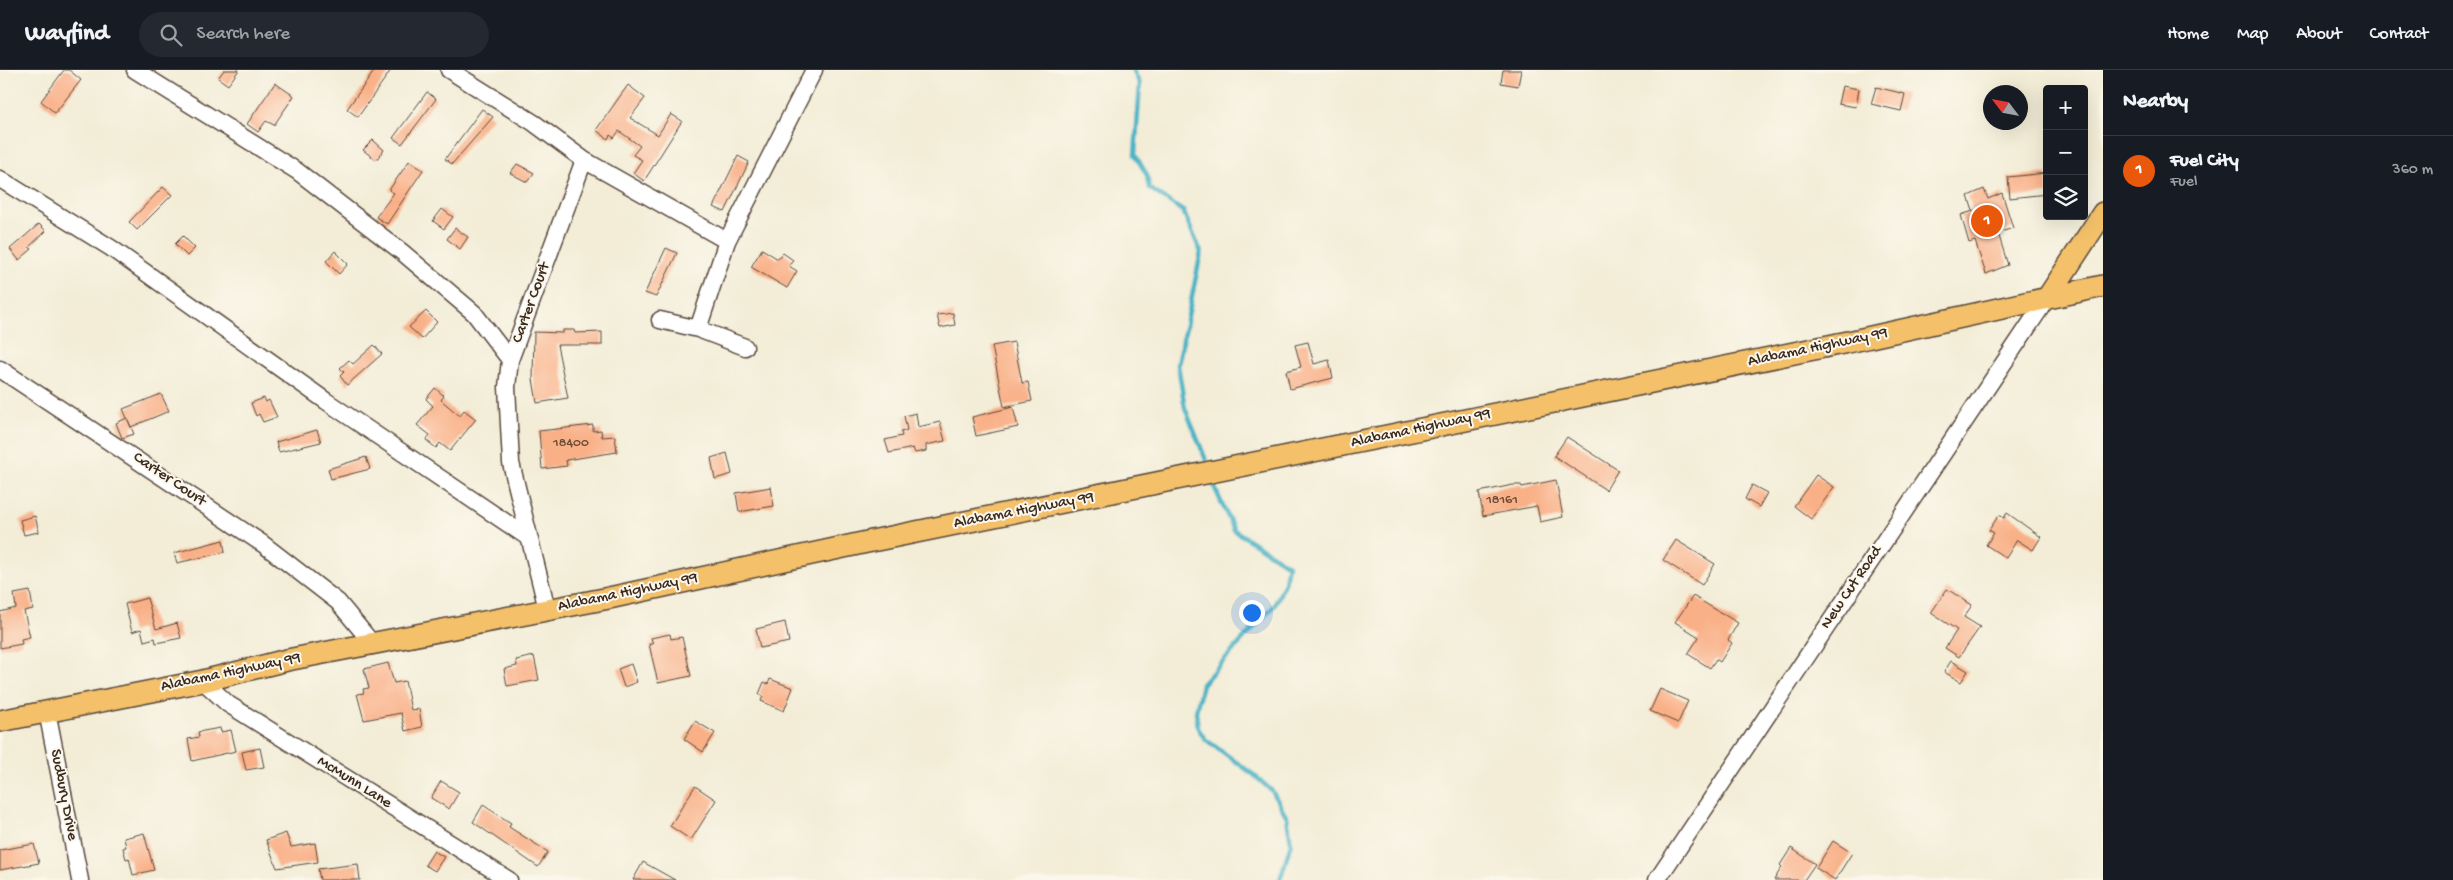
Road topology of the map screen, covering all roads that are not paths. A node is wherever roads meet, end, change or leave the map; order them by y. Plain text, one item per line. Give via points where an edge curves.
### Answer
1 (134, 70) edge
2 (449, 70) edge
3 (814, 70) edge
4 (584, 160) junction
5 (0, 179) edge
6 (2103, 214) edge
7 (727, 241) junction
8 (2103, 286) edge
9 (2048, 297) junction
10 (660, 320) dead end
11 (698, 329) junction
12 (745, 347) dead end
13 (510, 360) junction
14 (0, 368) edge
15 (529, 538) junction
16 (547, 609) junction
17 (372, 643) junction
18 (203, 680) junction
19 (47, 711) junction
20 (0, 720) edge
21 (80, 880) edge
22 (509, 880) edge
23 (1657, 880) edge

1 - 13 street via 250,139 327,194 474,313
2 - 4 street via 534,123
3 - 7 street
4 - 7 street
4 - 13 street, Carter Court
5 - 15 street via 118,253 326,401
6 - 9 main road
7 - 11 street
8 - 9 main road, Alabama Highway 99
9 - 16 main road, Alabama Highway 99 via 1848,342
9 - 23 street, New Cut Road
10 - 11 street
11 - 12 street
13 - 15 street, Carter Court via 507,387 511,463
14 - 17 street, Carter Court via 263,544 338,602
15 - 16 street, Carter Court
16 - 17 main road, Alabama Highway 99
17 - 18 main road, Alabama Highway 99
18 - 19 main road, Alabama Highway 99
18 - 22 street, McMunn Lane via 228,704
19 - 20 main road, Alabama Highway 99
19 - 21 street, Sudbury Drive

